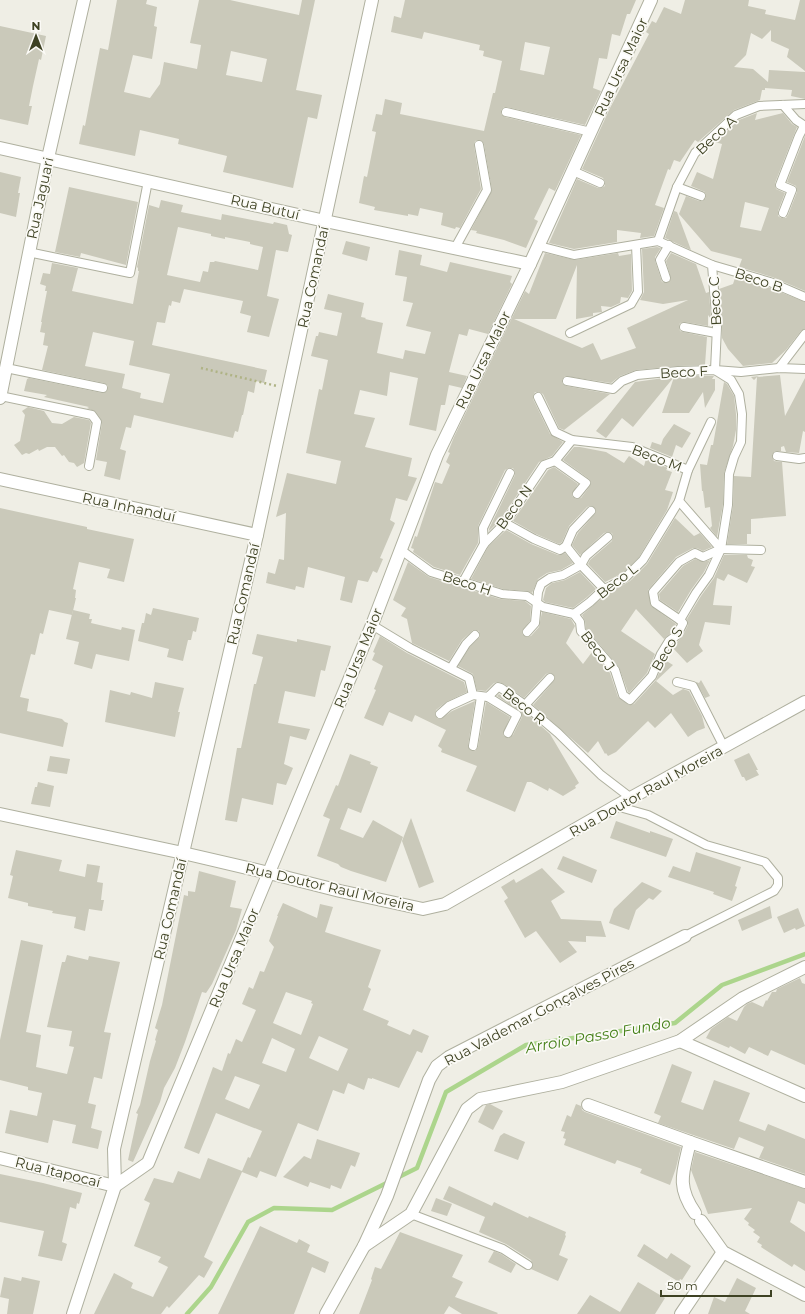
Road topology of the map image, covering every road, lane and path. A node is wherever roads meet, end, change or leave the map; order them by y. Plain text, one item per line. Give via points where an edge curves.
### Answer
1 (84, 0) edge
2 (372, 0) edge
3 (652, 0) edge
4 (805, 104) edge
5 (783, 105) junction
6 (506, 112) dead end
7 (805, 126) edge
8 (591, 132) junction
9 (479, 146) dead end
10 (0, 148) edge
11 (48, 158) junction
12 (573, 171) junction
13 (148, 181) junction
14 (600, 183) dead end
15 (677, 187) junction
16 (701, 196) dead end
17 (783, 213) dead end
18 (325, 221) junction
19 (658, 241) junction
20 (636, 245) junction
21 (669, 245) junction
22 (539, 246) junction
23 (455, 248) junction
24 (28, 252) junction
25 (530, 264) junction
26 (712, 265) junction
27 (666, 278) dead end
28 (805, 297) edge
29 (684, 327) dead end
30 (570, 333) dead end
31 (716, 333) junction
32 (805, 334) edge
33 (6, 368) junction
34 (201, 368) dead end
35 (779, 368) junction
36 (805, 369) edge
37 (715, 370) junction
38 (566, 381) dead end
39 (103, 388) dead end
40 (289, 389) junction
41 (0, 397) edge
42 (538, 397) dead end
43 (711, 422) dead end
44 (572, 440) junction
45 (776, 456) dead end
46 (805, 458) edge
47 (555, 461) junction
48 (89, 466) dead end
49 (688, 470) junction
50 (510, 473) dead end
51 (0, 479) edge
52 (577, 494) dead end
53 (679, 501) junction
54 (591, 511) dead end
55 (505, 523) junction
56 (257, 534) junction
57 (608, 537) dead end
58 (484, 544) junction
59 (566, 546) junction
60 (721, 549) junction
61 (401, 550) junction
62 (761, 550) dead end
63 (581, 565) junction
64 (463, 582) junction
65 (604, 589) junction
66 (538, 603) junction
67 (574, 614) junction
68 (680, 620) junction
69 (372, 625) junction
70 (527, 632) dead end
71 (475, 635) dead end
72 (451, 668) junction
73 (550, 678) dead end
74 (678, 682) dead end
75 (481, 696) junction
76 (630, 700) joint
77 (805, 702) edge
78 (526, 705) junction
79 (440, 714) dead end
80 (508, 733) dead end
81 (473, 746) dead end
82 (724, 747) junction
83 (631, 798) junction
84 (616, 806) junction
85 (0, 814) edge
86 (183, 853) junction
87 (269, 873) junction
88 (685, 936) joint
89 (804, 969) edge
90 (680, 1041) junction
91 (805, 1096) edge
92 (588, 1105) dead end
93 (690, 1142) junction
94 (0, 1158) edge
95 (805, 1182) edge
96 (115, 1186) junction
97 (411, 1214) junction
98 (364, 1246) junction
99 (723, 1252) junction
100 (528, 1265) dead end
101 (805, 1295) edge
102 (73, 1314) edge
103 (326, 1314) edge
104 (681, 1314) edge

1 - 11 street, Rua Jaguari
2 - 18 street, Rua Comandaí
3 - 8 street, Rua Ursa Maior
4 - 5 lane, Beco A
5 - 7 lane
5 - 15 lane, Beco A via 759,106 736,115 695,153
6 - 8 lane
7 - 17 lane via 780,185 792,190
8 - 12 street, Rua Ursa Maior
9 - 23 lane via 487,190
10 - 11 street, Rua Butuí
11 - 13 street, Rua Butuí
11 - 24 street, Rua Jaguari
12 - 14 lane
12 - 22 street, Rua Ursa Maior
13 - 18 street, Rua Butuí
13 - 24 lane via 130,273
15 - 16 lane
15 - 19 lane, Beco A
18 - 23 street, Rua Butuí
18 - 40 street, Rua Comandaí
19 - 20 lane
19 - 21 lane, Beco C
20 - 22 lane via 574,255
20 - 30 lane via 638,292 631,304
21 - 26 lane, Beco C
21 - 27 lane via 660,260
22 - 25 street, Rua Ursa Maior
23 - 25 street, Rua Butuí
24 - 33 street, Rua Jaguari
25 - 61 street, Rua Ursa Maior via 437,455
26 - 28 lane, Beco B via 770,282
26 - 31 lane, Beco C
29 - 31 lane
31 - 37 lane, Beco C
32 - 35 lane
33 - 39 lane
33 - 41 street, Rua Jaguari
34 - 40 path
35 - 36 lane, Beco F
35 - 37 lane, Beco F via 736,372
37 - 38 lane, Beco F via 637,375 622,381 613,389
37 - 60 lane via 731,380 739,394 742,414 741,442 729,474 728,505
40 - 56 street, Rua Comandaí
41 - 48 lane via 92,416 97,422
42 - 44 lane, Beco M via 555,432
43 - 49 lane
44 - 47 lane, Beco N
44 - 49 lane, Beco M via 632,447
45 - 46 lane
47 - 52 lane via 586,483
47 - 55 lane, Beco N via 544,465
49 - 53 lane, Beco M
50 - 58 lane via 483,528
51 - 56 street, Rua Inhanduí
53 - 60 lane
53 - 65 lane, Beco L via 643,560 626,577
54 - 59 lane via 573,530
55 - 58 lane, Beco N
55 - 59 lane via 560,550
56 - 86 street, Rua Comandaí
57 - 63 lane via 586,556
58 - 64 lane, Beco N
59 - 63 lane
60 - 62 lane
60 - 68 lane via 709,575
60 - 68 lane, Beco S via 703,557 696,554 678,562 653,592 655,603
61 - 64 lane, Beco H via 431,572
61 - 69 street, Rua Ursa Maior
63 - 65 lane
63 - 66 lane via 541,584
64 - 66 lane, Beco H via 502,594 526,596
65 - 67 lane, Beco L
66 - 67 lane, Beco J via 543,607
66 - 70 lane via 535,623
67 - 76 lane, Beco J via 580,622 581,631 615,670 623,695
68 - 76 lane, Beco S via 683,623 677,635 669,641 661,654 652,676
69 - 72 lane via 410,648
69 - 87 street, Rua Ursa Maior
71 - 72 lane
72 - 75 lane via 468,678
73 - 78 lane
74 - 82 lane via 693,686
75 - 78 lane, Beco R via 498,687
75 - 79 lane via 449,706
75 - 80 lane via 517,715
75 - 81 lane
77 - 82 street, Rua Doutor Raul Moreira
78 - 83 lane, Beco R via 601,775
82 - 83 street, Rua Doutor Raul Moreira
83 - 84 street, Rua Doutor Raul Moreira
84 - 87 street, Rua Doutor Raul Moreira via 445,904 423,909
84 - 88 lane via 648,815 706,845 765,862 778,878 778,885 774,891
85 - 86 street, Rua Doutor Raul Moreira
86 - 87 street, Rua Doutor Raul Moreira
86 - 96 street, Rua Comandaí via 114,1149
87 - 96 street, Rua Ursa Maior via 148,1163
88 - 98 street, Rua Valdemar Gonçalves Pires via 449,1057 437,1066 429,1080 387,1196
89 - 90 street, Rua Valdemar Gonçalves Pires via 743,998
90 - 91 street
90 - 97 street, Rua Valdemar Gonçalves Pires via 562,1082 480,1099 467,1108
92 - 93 street
93 - 95 street
93 - 99 street via 682,1179 687,1199
94 - 96 street, Rua Itapocaí
96 - 102 street
97 - 98 street, Rua Valdemar Gonçalves Pires
97 - 100 lane via 504,1250
98 - 103 street, Rua Valdemar Gonçalves Pires
99 - 101 street
99 - 104 street

